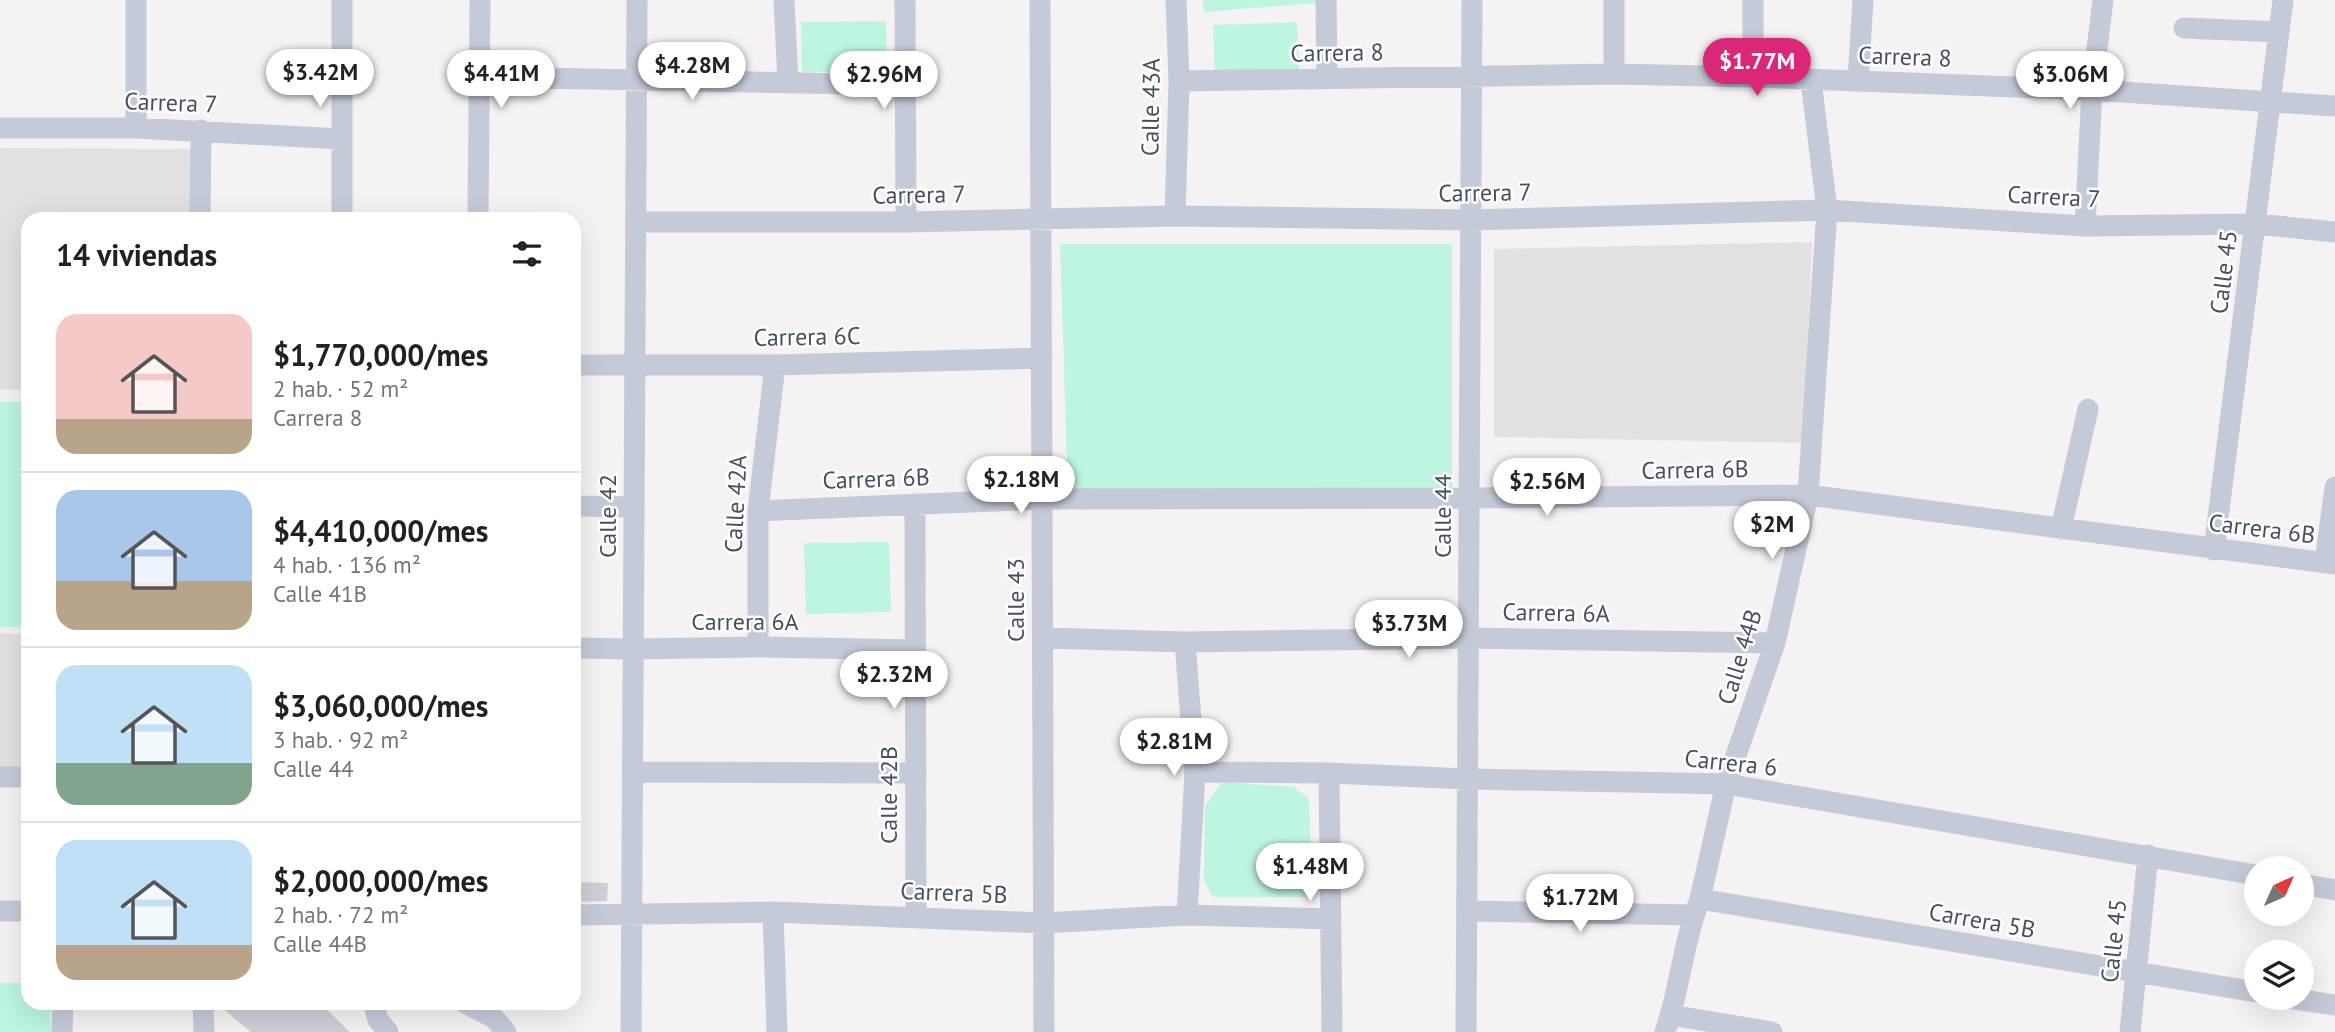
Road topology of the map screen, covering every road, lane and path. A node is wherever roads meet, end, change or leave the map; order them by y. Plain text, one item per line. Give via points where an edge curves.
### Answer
1 (136, 0) edge
2 (342, 0) edge
3 (480, 0) edge
4 (637, 0) edge
5 (784, 0) edge
6 (905, 0) edge
7 (1040, 0) edge
8 (1176, 0) edge
9 (1326, 0) edge
10 (1472, 0) edge
11 (1614, 0) edge
12 (1753, 0) edge
13 (1863, 0) edge
14 (2104, 0) edge
15 (2283, 0) edge
16 (2184, 28) dead end
17 (2280, 32) junction
18 (1614, 74) junction
19 (481, 77) junction
20 (1471, 77) junction
21 (1753, 77) junction
22 (1327, 79) junction
23 (637, 80) junction
24 (1811, 80) junction
25 (1179, 81) junction
26 (1858, 81) junction
27 (788, 83) junction
28 (904, 85) junction
29 (2092, 90) junction
30 (2272, 102) junction
31 (2335, 106) edge
32 (0, 128) edge
33 (136, 128) junction
34 (201, 130) junction
35 (341, 139) junction
36 (1827, 210) junction
37 (200, 212) edge
38 (342, 212) edge
39 (478, 212) edge
40 (1175, 216) junction
41 (1041, 219) junction
42 (1471, 220) junction
43 (636, 222) junction
44 (906, 222) junction
45 (2256, 224) junction
46 (2085, 226) junction
47 (2335, 232) edge
48 (1042, 358) junction
49 (581, 365) edge
50 (775, 365) junction
51 (635, 366) junction
52 (2088, 409) dead end
53 (2335, 486) edge
54 (1808, 495) junction
55 (1469, 498) junction
56 (1042, 499) junction
57 (915, 504) junction
58 (581, 506) edge
59 (634, 507) junction
60 (758, 511) junction
61 (2061, 529) junction
62 (2214, 550) junction
63 (2330, 563) edge
64 (1043, 638) junction
65 (1468, 638) junction
66 (1185, 642) junction
67 (1775, 642) junction
68 (758, 647) junction
69 (581, 648) edge
70 (633, 649) junction
71 (915, 650) junction
72 (633, 772) junction
73 (1195, 772) junction
74 (1329, 773) junction
75 (915, 774) junction
76 (0, 777) edge
77 (21, 777) edge
78 (1468, 779) junction
79 (1726, 785) junction
80 (2148, 855) junction
81 (2244, 873) edge
82 (2314, 886) edge
83 (2335, 890) edge
84 (1697, 907) junction
85 (0, 911) edge
86 (21, 911) edge
87 (1467, 911) junction
88 (773, 912) junction
89 (632, 914) junction
90 (581, 915) edge
91 (1187, 915) junction
92 (916, 918) junction
93 (1331, 919) junction
94 (1044, 923) junction
95 (2138, 974) junction
96 (2244, 990) edge
97 (2314, 1002) edge
98 (2335, 1005) edge
99 (63, 1010) edge
100 (203, 1010) edge
101 (375, 1010) edge
102 (479, 1010) edge
103 (1668, 1024) edge
104 (62, 1032) edge
105 (204, 1032) edge
106 (388, 1032) edge
107 (506, 1032) edge
108 (631, 1032) edge
109 (777, 1032) edge
110 (1044, 1032) edge
111 (1332, 1032) edge
112 (1466, 1032) edge
113 (1772, 1032) edge
114 (2130, 1032) edge

1 - 33 street
2 - 35 street
3 - 19 street
4 - 23 street, Calle 42
5 - 27 street
6 - 28 street
7 - 41 street, Calle 43
8 - 25 street, Calle 43A
9 - 22 street
10 - 20 street, Calle 44
11 - 18 street
12 - 21 street
13 - 26 street
14 - 29 street
15 - 17 street, Calle 45
16 - 17 street
17 - 30 street, Calle 45
18 - 20 street, Carrera 8
18 - 21 street, Carrera 8
19 - 23 street
19 - 39 street
20 - 22 street, Carrera 8
20 - 42 street, Calle 44
21 - 24 street, Carrera 8
22 - 25 street, Carrera 8
23 - 27 street
23 - 43 street, Calle 42
24 - 26 street, Carrera 8
24 - 36 street, Calle 44B
25 - 40 street, Calle 43A
26 - 29 street, Carrera 8
27 - 28 street
28 - 44 street
29 - 30 street, Carrera 8
29 - 46 street
30 - 31 street, Carrera 8
30 - 45 street, Calle 45
32 - 33 street, Carrera 7
33 - 34 street, Carrera 7
34 - 35 street, Carrera 7
34 - 37 street
35 - 38 street
36 - 42 street, Carrera 7
36 - 46 street, Carrera 7
36 - 54 street, Calle 44B
40 - 41 street, Carrera 7
40 - 42 street, Carrera 7
41 - 44 street, Carrera 7
41 - 48 street, Calle 43
42 - 55 street, Calle 44
43 - 44 street, Carrera 7
43 - 51 street, Calle 42
45 - 46 street, Carrera 7
45 - 47 street, Carrera 7
45 - 62 street, Calle 45
48 - 50 street, Carrera 6C
48 - 56 street, Calle 43
49 - 51 street, Carrera 6C
50 - 51 street, Carrera 6C
50 - 60 street, Calle 42A
51 - 59 street, Calle 42
52 - 61 street
53 - 63 street
54 - 55 street, Carrera 6B
54 - 61 street, Carrera 6B
54 - 67 street, Calle 44B
55 - 56 street, Carrera 6B
55 - 65 street, Calle 44
56 - 57 street, Carrera 6B
56 - 64 street, Calle 43
57 - 60 street, Carrera 6B
57 - 71 street, Calle 42B
58 - 59 street
59 - 70 street, Calle 42
60 - 68 street, Calle 42A
61 - 62 street, Carrera 6B
62 - 63 street, Carrera 6B
64 - 66 street, Carrera 6A
64 - 94 street, Calle 43
65 - 66 street, Carrera 6A
65 - 67 street, Carrera 6A
65 - 78 street, Calle 44
66 - 73 street
67 - 79 street, Calle 44B
68 - 70 street, Carrera 6A
68 - 71 street, Carrera 6A
69 - 70 street, Carrera 6A
70 - 72 street, Calle 42
71 - 75 street, Calle 42B
72 - 75 street
72 - 89 street, Calle 42
73 - 74 street, Carrera 6
73 - 91 street
74 - 78 street, Carrera 6
74 - 93 street
75 - 92 street, Calle 42B
76 - 77 street
78 - 79 street, Carrera 6
78 - 87 street, Calle 44
79 - 80 street, Carrera 6
79 - 84 street, Calle 44B
80 - 81 street, Carrera 6
80 - 95 street, Calle 45
82 - 83 street
84 - 87 street, Carrera 5B
84 - 95 street, Carrera 5B
84 - 103 street, Calle 44B
85 - 86 street
87 - 112 street, Calle 44
88 - 89 street, Carrera 5B
88 - 92 street, Carrera 5B
88 - 109 street
89 - 90 street, Carrera 5B
89 - 108 street, Calle 42
91 - 93 street, Carrera 5B
91 - 94 street, Carrera 5B
92 - 94 street, Carrera 5B
93 - 111 street
94 - 110 street, Calle 43
95 - 96 street, Carrera 5B
95 - 114 street, Calle 45
97 - 98 street
99 - 104 street
100 - 105 street
101 - 106 street
102 - 107 street
103 - 113 street

